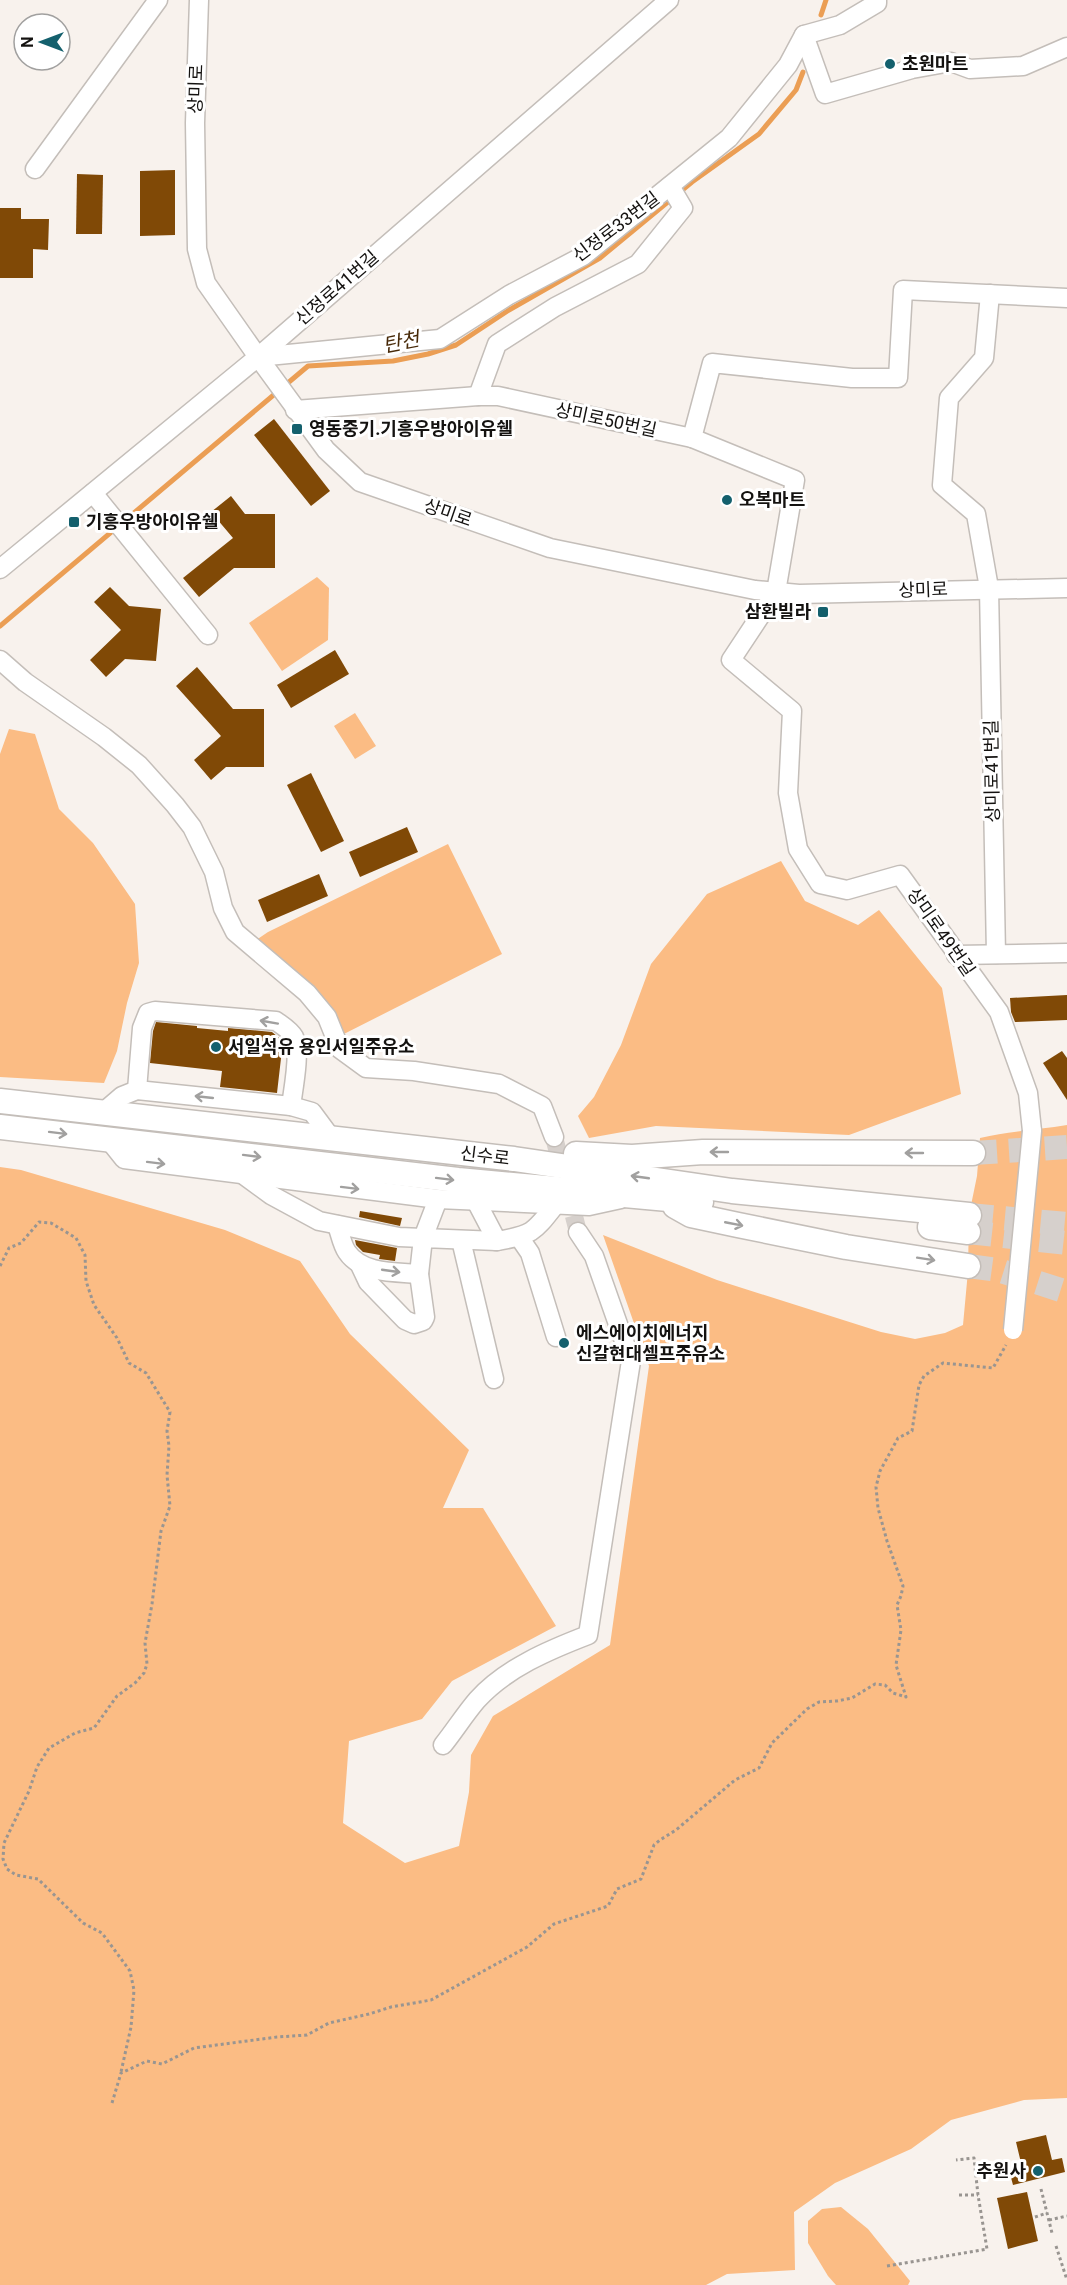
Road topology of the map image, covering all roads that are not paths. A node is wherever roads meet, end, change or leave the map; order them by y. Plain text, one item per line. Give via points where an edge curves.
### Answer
1 (158, 0) edge
2 (199, 0) edge
3 (669, 0) edge
4 (878, 0) edge
5 (804, 35) junction
6 (1067, 47) edge
7 (35, 169) dead end
8 (670, 186) junction
9 (990, 294) junction
10 (1067, 298) edge
11 (258, 357) junction
12 (478, 396) junction
13 (295, 410) junction
14 (692, 438) junction
15 (93, 493) junction
16 (0, 569) edge
17 (988, 588) junction
18 (1067, 588) edge
19 (776, 592) junction
20 (208, 635) dead end
21 (0, 660) edge
22 (1067, 953) edge
23 (996, 954) junction
24 (956, 955) junction
25 (137, 1090) junction
26 (0, 1101) edge
27 (291, 1106) junction
28 (101, 1114) junction
29 (0, 1126) edge
30 (554, 1137) tunnel mouth
31 (108, 1139) junction
32 (332, 1139) junction
33 (973, 1153) tunnel mouth
34 (514, 1159) junction
35 (244, 1174) junction
36 (650, 1196) junction
37 (438, 1199) junction
38 (476, 1201) junction
39 (556, 1204) junction
40 (337, 1225) junction
41 (578, 1232) tunnel mouth
42 (519, 1237) junction
43 (423, 1238) junction
44 (461, 1240) junction
45 (497, 1241) junction
46 (360, 1265) junction
47 (968, 1266) tunnel mouth
48 (419, 1274) junction
49 (1013, 1330) road end
50 (556, 1337) dead end
51 (494, 1379) dead end
52 (443, 1745) dead end

1 - 7 street
2 - 11 street, 상미로 via 195,123 197,249 206,283
3 - 11 street, 신정로41번길
4 - 5 street via 840,25
5 - 6 street via 825,94 951,62 970,69 1023,66
5 - 8 street, 신정로33번길 via 788,65 729,138
8 - 11 street, 신정로33번길 via 583,256 509,295 440,339
8 - 12 street via 683,208 638,264 555,307 497,344
9 - 10 street
9 - 14 street via 903,290 898,378 852,378 712,363
9 - 17 street, 상미로41번길 via 984,358 949,398 942,485 976,514
11 - 13 street, 상미로
11 - 15 street, 신정로41번길
12 - 13 street, 상미로50번길
12 - 14 street, 상미로50번길 via 498,396
13 - 19 street, 상미로 via 326,450 360,482 550,549
14 - 19 street, 상미로50번길 via 795,480
15 - 16 street, 신정로41번길
15 - 20 street
17 - 18 street, 상미로
17 - 19 street, 상미로
17 - 23 street, 상미로41번길
19 - 24 street, 상미로49번길 via 731,660 792,711 788,793 798,849 820,884 847,890 900,875
21 - 30 street via 25,682 104,736 139,765 175,805 192,827 214,872 223,908 235,932 307,993 327,1017 340,1049 366,1068 499,1084 542,1106
22 - 23 street
23 - 24 street
24 - 49 street, 상미로49번길, bridge via 999,1012 1028,1094 1032,1131
27 -> 25 street
27 -> 25 street via 296,1040 276,1021 148,1013 142,1028
25 - 28 street via 122,1096
26 - 28 main road, 신수로
27 - 32 street via 312,1112
28 - 32 main road, 신수로
29 -> 31 main road, 신수로
31 -> 35 street via 124,1159
31 -> 36 main road, 신수로 via 458,1180
32 - 34 main road, 신수로
33 -> 34 main road via 703,1152 632,1157 555,1153
36 -> 34 main road, 신수로 via 824,1214 969,1223
35 -> 37 street
35 - 40 street via 271,1195 319,1221
36 - 39 street via 589,1206
36 -> 47 main road via 691,1215 846,1247
37 - 38 street
37 - 43 street
38 - 39 street
38 - 45 street
39 - 42 street via 537,1229
40 - 43 street
40 - 46 street via 346,1251
41 - 52 street via 594,1256 631,1361 588,1635 510,1672 478,1699
42 - 45 street
42 - 50 street via 530,1253
43 - 44 street
43 - 48 street
44 - 45 street
44 - 51 street
46 -> 48 street
46 - 48 street via 368,1282 405,1320 414,1324 425,1317

